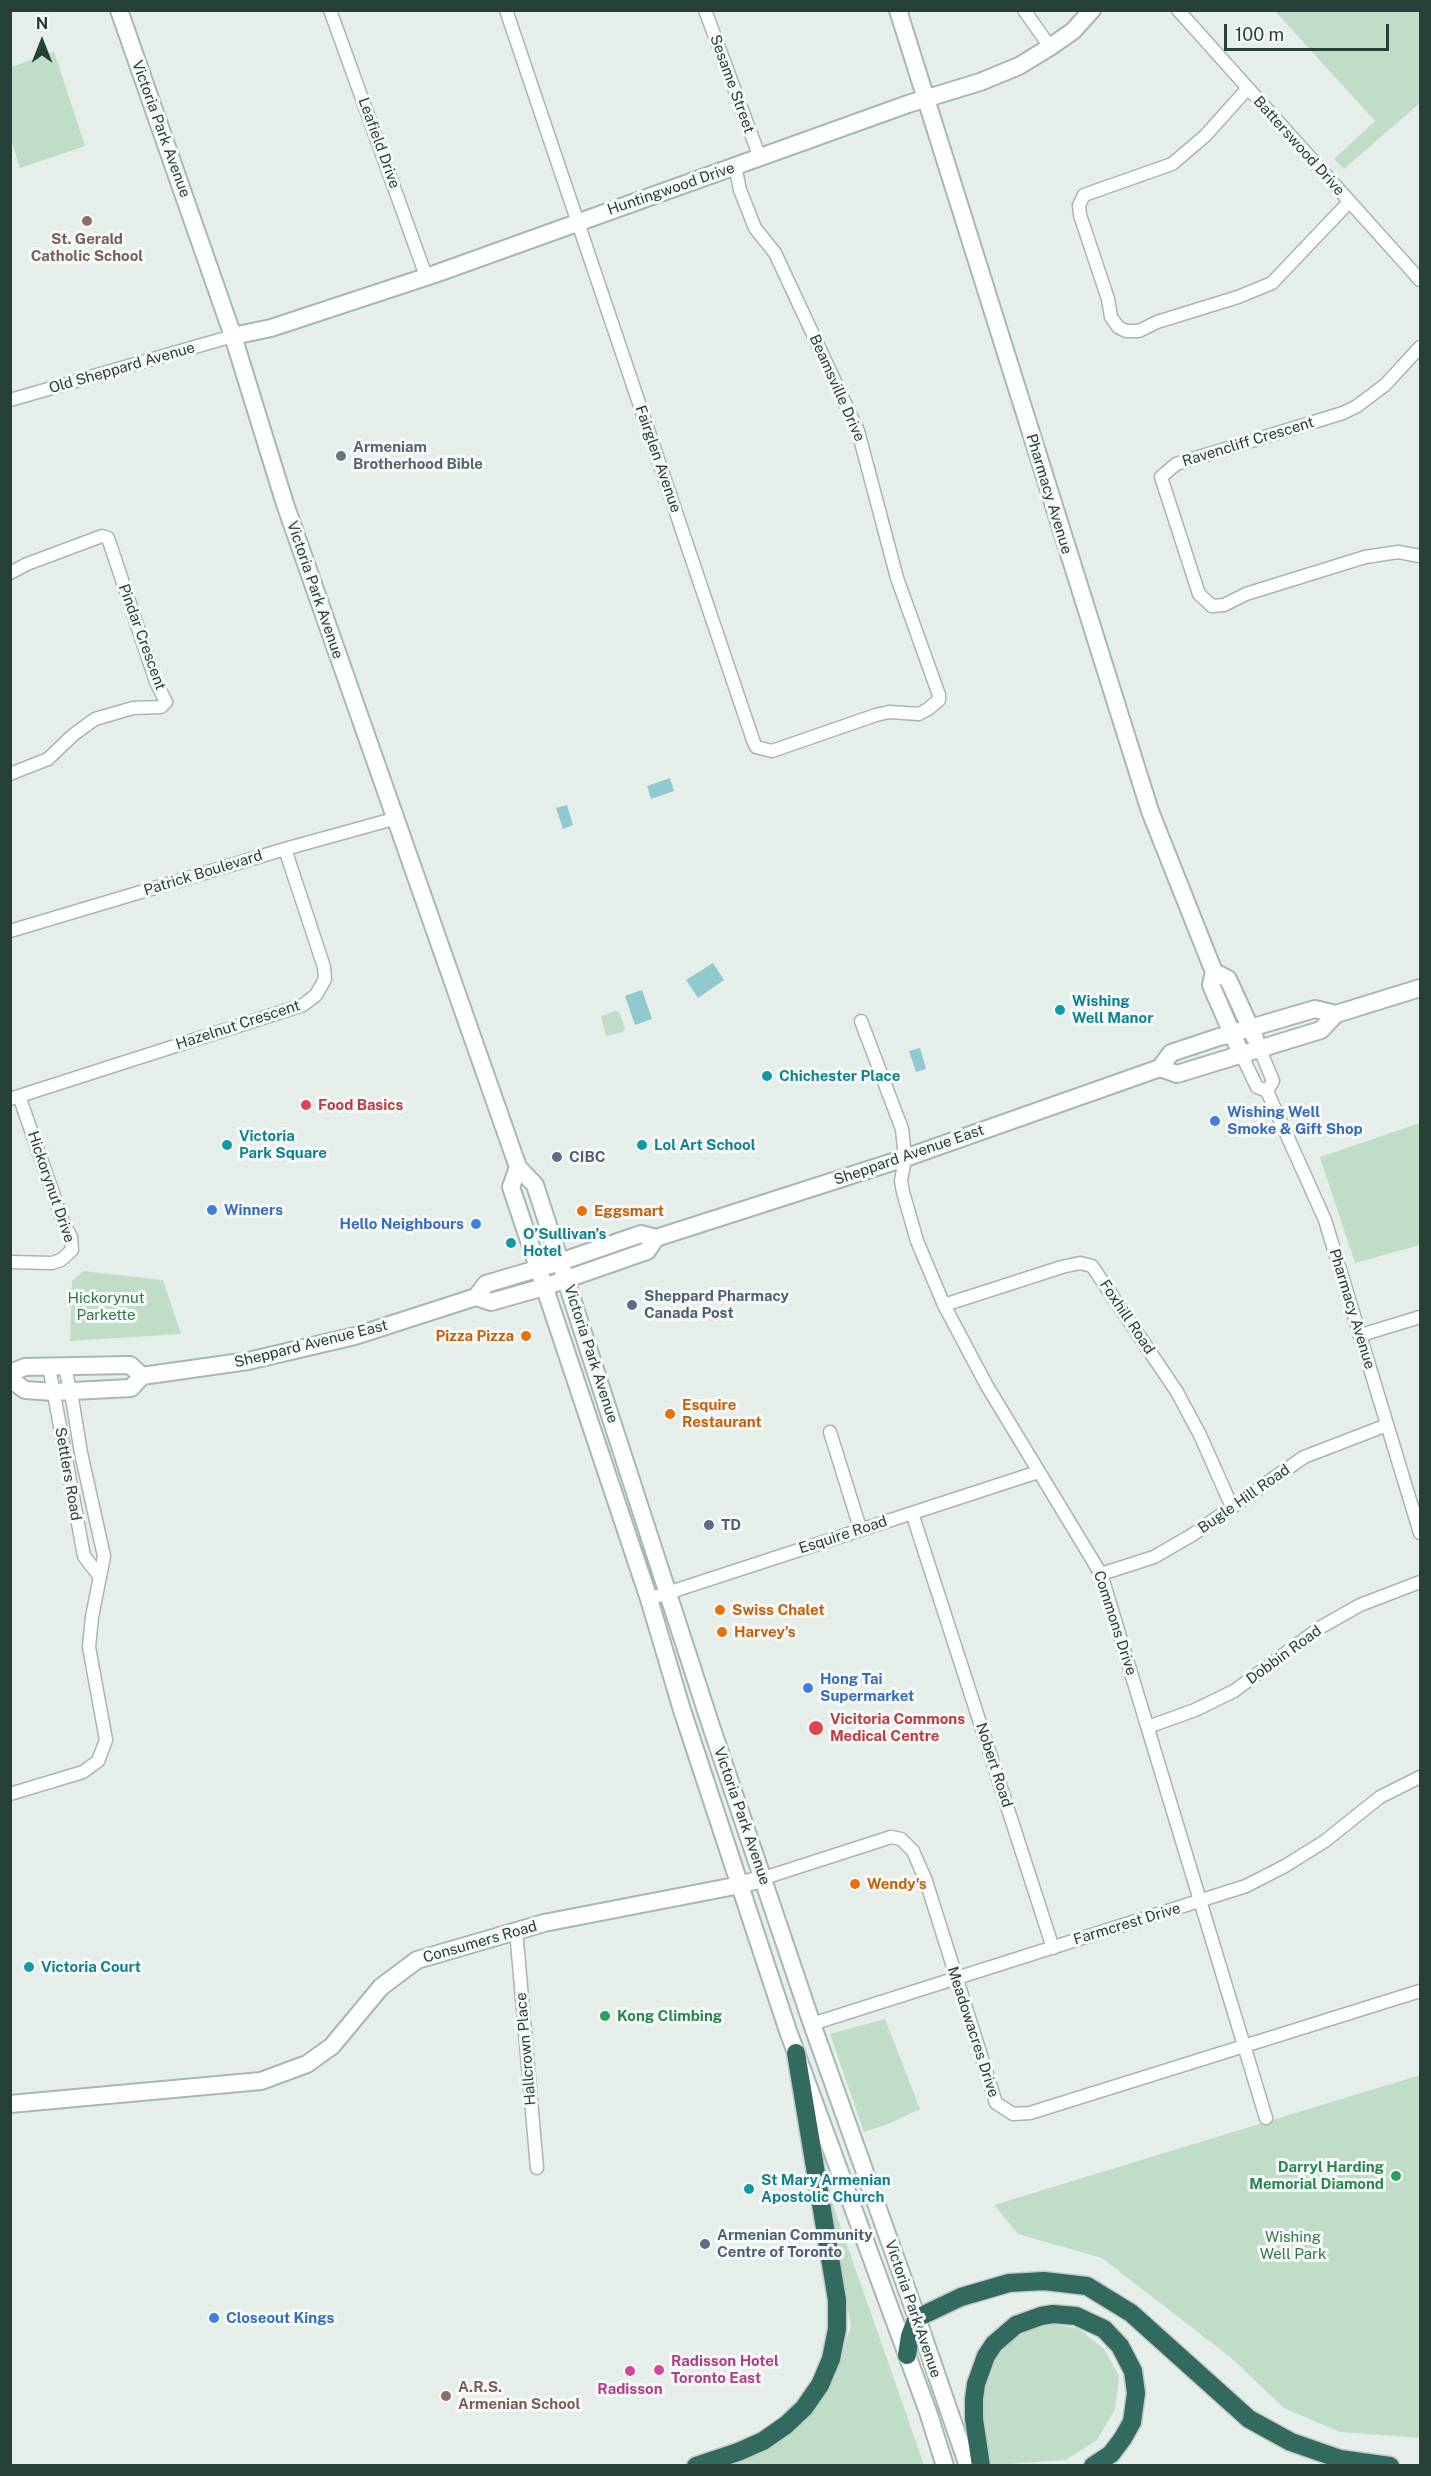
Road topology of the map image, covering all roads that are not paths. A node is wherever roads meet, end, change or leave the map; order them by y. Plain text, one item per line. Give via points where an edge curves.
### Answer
1 (119, 10) edge
2 (330, 10) edge
3 (506, 10) edge
4 (705, 10) edge
5 (898, 10) edge
6 (1024, 10) edge
7 (1092, 10) edge
8 (1178, 10) edge
9 (1050, 47) junction
10 (1248, 88) junction
11 (925, 98) junction
12 (760, 158) junction
13 (735, 166) junction
14 (1349, 202) junction
15 (578, 222) junction
16 (426, 276) junction
17 (1420, 280) edge
18 (233, 336) junction
19 (1420, 347) edge
20 (10, 400) edge
21 (1420, 556) edge
22 (10, 573) edge
23 (919, 714) joint
24 (10, 774) edge
25 (396, 818) junction
26 (285, 849) junction
27 (10, 931) edge
28 (1215, 972) junction
29 (1420, 988) edge
30 (1336, 1014) junction
31 (861, 1021) dead end
32 (1250, 1028) junction
33 (1232, 1034) junction
34 (1259, 1047) junction
35 (1241, 1054) junction
36 (1160, 1068) junction
37 (1267, 1091) junction
38 (15, 1097) edge
39 (905, 1158) junction
40 (518, 1167) junction
41 (656, 1238) junction
42 (10, 1262) edge
43 (560, 1262) junction
44 (537, 1269) junction
45 (566, 1279) junction
46 (544, 1287) junction
47 (476, 1297) junction
48 (944, 1305) junction
49 (1420, 1317) edge
50 (1361, 1335) junction
51 (57, 1367) junction
52 (10, 1373) edge
53 (142, 1376) junction
54 (10, 1379) edge
55 (63, 1391) junction
56 (1387, 1425) junction
57 (830, 1432) dead end
58 (1038, 1472) junction
59 (1232, 1507) junction
60 (912, 1513) junction
61 (860, 1528) junction
62 (1420, 1533) edge
63 (1101, 1574) junction
64 (100, 1577) junction
65 (1420, 1582) edge
66 (669, 1593) junction
67 (649, 1599) junction
68 (1148, 1727) junction
69 (1420, 1777) edge
70 (10, 1794) edge
71 (764, 1878) junction
72 (740, 1885) junction
73 (1199, 1902) junction
74 (516, 1930) junction
75 (1053, 1948) junction
76 (956, 1979) junction
77 (1420, 1991) edge
78 (812, 2024) junction
79 (1244, 2046) junction
80 (796, 2053) junction
81 (10, 2104) edge
82 (1266, 2118) dead end
83 (537, 2168) dead end
84 (918, 2318) junction
85 (907, 2355) junction
86 (970, 2454) edge
87 (943, 2459) edge
88 (696, 2466) edge
89 (981, 2466) edge
90 (1093, 2466) edge
91 (1390, 2466) edge

1 - 18 main road, Victoria Park Avenue
2 - 16 street, Leafield Drive
3 - 15 street, Fairglen Avenue
4 - 12 street, Sesame Street
5 - 11 main road, Pharmacy Avenue
6 - 9 street
7 - 9 main road, Huntingwood Drive via 1073,31
8 - 10 street, Batterswood Drive
9 - 11 main road, Huntingwood Drive via 1019,66 980,82
10 - 14 street, Batterswood Drive
10 - 14 street via 1206,136 1172,164 1084,195 1080,215 1111,317 1118,327 1139,331 1272,283
11 - 12 main road, Huntingwood Drive
11 - 28 main road, Pharmacy Avenue via 1150,811
12 - 13 main road, Huntingwood Drive
13 - 15 main road, Huntingwood Drive
13 - 23 street, Beamsville Drive via 755,228 775,253 858,431 897,578 939,695
14 - 17 street, Batterswood Drive
15 - 16 main road, Huntingwood Drive
15 - 23 street, Fairglen Avenue via 756,747 772,751 889,712
16 - 18 main road, Huntingwood Drive via 271,328
18 - 20 street, Old Sheppard Avenue
18 - 25 main road, Victoria Park Avenue via 285,504
19 - 21 street, Ravencliff Crescent via 1385,385 1343,413 1176,464 1161,477 1199,594 1212,606 1365,557 1398,552
22 - 24 street, Pindar Crescent via 102,536 108,538 166,702 161,707 133,708 95,718 48,759
25 - 26 street, Patrick Boulevard
25 - 40 main road, Victoria Park Avenue
26 - 27 street, Patrick Boulevard
26 - 38 street, Hazelnut Crescent via 324,967 325,979 316,995 303,1005
28 - 32 main road, Pharmacy Avenue via 1228,979
28 - 33 main road, Pharmacy Avenue via 1211,985
29 - 30 main road, Sheppard Avenue East
30 - 32 main road, Sheppard Avenue East via 1315,1009
30 - 34 main road, Sheppard Avenue East via 1321,1030
31 - 39 street via 902,1129
32 - 33 main road, Sheppard Avenue East
32 - 34 main road, Pharmacy Avenue
33 - 35 main road, Pharmacy Avenue
33 - 36 main road, Sheppard Avenue East via 1171,1053
34 - 35 main road, Sheppard Avenue East
34 - 37 street, Pharmacy Avenue via 1273,1081
35 - 36 main road, Sheppard Avenue East via 1177,1074
35 - 37 street, Pharmacy Avenue via 1257,1087
36 - 39 main road, Sheppard Avenue East
37 - 50 street, Pharmacy Avenue via 1324,1220
38 - 42 street, Hickorynut Drive via 71,1237 72,1250 52,1263
39 - 41 main road, Sheppard Avenue East
39 - 48 street, Commons Drive via 900,1181 918,1241
40 - 43 main road, Victoria Park Avenue via 535,1185
40 - 44 main road, Victoria Park Avenue via 511,1187
41 - 43 main road, Sheppard Avenue East via 641,1234
41 - 45 main road, Sheppard Avenue East via 647,1251
43 - 44 main road, Sheppard Avenue East
43 - 45 main road, Victoria Park Avenue
44 - 46 main road, Victoria Park Avenue
44 - 47 main road, Sheppard Avenue East via 486,1284
45 - 46 main road, Sheppard Avenue East
45 - 66 main road, Victoria Park Avenue
46 - 47 main road, Sheppard Avenue East via 491,1302
46 - 67 main road, Victoria Park Avenue
47 - 53 main road, Sheppard Avenue East via 355,1336 248,1361
48 - 58 street, Commons Drive
48 - 59 street, Foxhill Road via 1062,1267 1080,1263 1092,1266 1177,1392
49 - 50 street
50 - 56 street, Pharmacy Avenue
51 - 52 main road via 25,1367
51 - 53 main road via 130,1365
51 - 55 street, Settlers Road
53 - 55 main road, Sheppard Avenue East via 131,1388
54 - 55 main road, Sheppard Avenue East via 25,1390
55 - 64 street, Settlers Road via 104,1556
55 - 64 street, Settlers Road via 64,1456 84,1556
56 - 59 street, Bugle Hill Road via 1304,1456
56 - 62 street, Pharmacy Avenue
57 - 61 street
58 - 60 street, Esquire Road
58 - 63 street, Commons Drive
59 - 63 street, Bugle Hill Road via 1154,1557
60 - 61 street, Esquire Road
60 - 75 street, Nobert Road
61 - 66 street, Esquire Road
63 - 68 street, Commons Drive
64 - 70 street, Settlers Road via 89,1647 106,1740 98,1761 83,1772
65 - 68 street, Dobbin Road via 1360,1605 1234,1691
66 - 67 street, Esquire Road
66 - 71 main road, Victoria Park Avenue
67 - 72 main road, Victoria Park Avenue
68 - 73 street, Commons Drive
69 - 73 street, Farmcrest Drive via 1380,1797 1325,1841 1285,1866 1246,1886
71 - 72 main road, Meadowacres Drive
71 - 76 street, Meadowacres Drive via 891,1837 901,1839 913,1851 926,1881
71 - 78 main road, Victoria Park Avenue
72 - 74 main road, Consumers Road
72 - 80 main road, Victoria Park Avenue
73 - 75 street, Farmcrest Drive
73 - 79 street, Commons Drive
74 - 81 main road, Consumers Road via 417,1960 381,1987 332,2046 307,2064 261,2082
74 - 83 street, Hallcrown Place
75 - 76 street, Farmcrest Drive
76 - 78 street, Farmcrest Drive
76 - 79 street, Meadowacres Drive via 996,2103 1013,2114 1030,2113
77 - 79 street, Meadowacres Drive
78 - 84 main road, Victoria Park Avenue
79 - 82 street, Commons Drive
80 - 85 main road, Victoria Park Avenue
80 - 88 highway via 837,2300 831,2359 820,2385 786,2425 763,2441
84 - 85 highway
84 - 86 main road, Victoria Park Avenue
84 - 91 highway via 961,2297 1009,2283 1044,2281 1087,2286 1131,2313 1249,2419 1291,2442 1340,2459
85 - 87 main road, Victoria Park Avenue
86 - 89 highway
86 - 90 highway via 976,2384 994,2344 1016,2325 1041,2316 1076,2316 1112,2336 1126,2353 1136,2381 1132,2422 1111,2454

